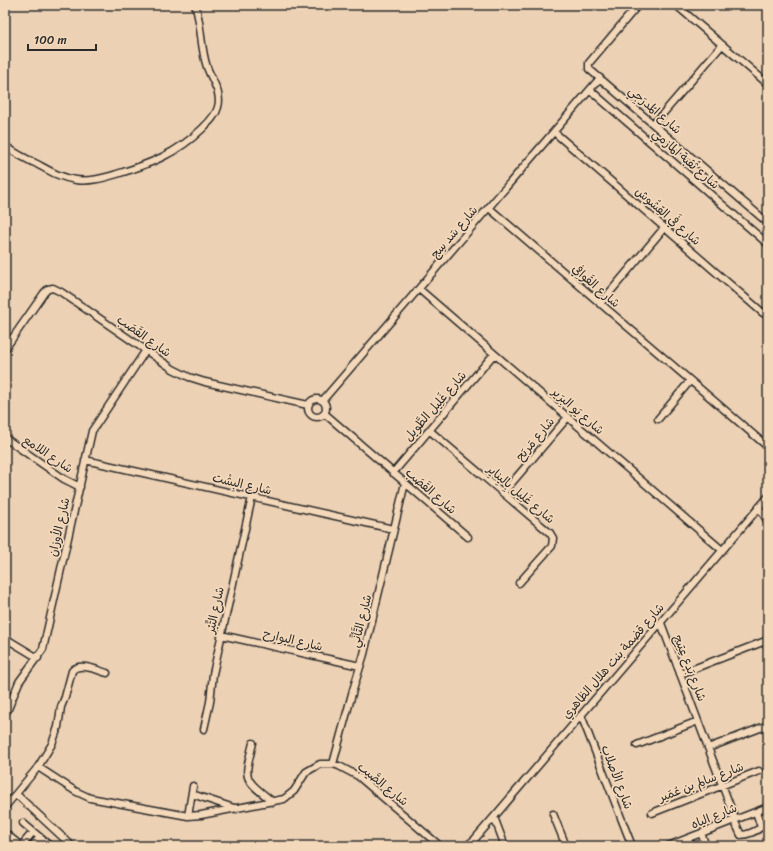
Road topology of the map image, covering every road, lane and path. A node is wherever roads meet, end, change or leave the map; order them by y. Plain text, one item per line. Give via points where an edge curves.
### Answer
1 (195, 5) edge
2 (638, 5) edge
3 (676, 5) edge
4 (722, 45) junction
5 (600, 78) junction
6 (768, 84) edge
7 (590, 90) junction
8 (654, 124) junction
9 (554, 132) junction
10 (5, 146) edge
11 (489, 208) junction
12 (768, 223) edge
13 (664, 228) junction
14 (768, 244) edge
15 (419, 289) junction
16 (600, 304) junction
17 (768, 315) edge
18 (5, 350) edge
19 (146, 350) junction
20 (494, 354) junction
21 (690, 381) junction
22 (323, 400) junction
23 (308, 405) junction
24 (324, 413) junction
25 (568, 417) junction
26 (658, 419) dead end
27 (430, 430) junction
28 (5, 438) edge
29 (768, 447) edge
30 (85, 460) junction
31 (393, 473) junction
32 (405, 483) junction
33 (80, 487) junction
34 (503, 493) junction
35 (252, 497) junction
36 (768, 497) edge
37 (760, 507) junction
38 (768, 522) edge
39 (393, 529) junction
40 (468, 537) dead end
41 (722, 550) junction
42 (519, 583) dead end
43 (661, 623) junction
44 (221, 635) junction
45 (5, 638) edge
46 (768, 640) edge
47 (38, 658) junction
48 (360, 666) junction
49 (107, 673) dead end
50 (680, 674) junction
51 (5, 714) edge
52 (582, 715) junction
53 (698, 721) junction
54 (768, 725) edge
55 (204, 729) dead end
56 (253, 743) dead end
57 (637, 745) dead end
58 (708, 748) junction
59 (333, 764) junction
60 (38, 767) junction
61 (759, 771) dead end
62 (193, 786) dead end
63 (722, 786) junction
64 (16, 794) junction
65 (192, 794) junction
66 (273, 802) junction
67 (5, 807) edge
68 (768, 807) edge
69 (237, 809) junction
70 (756, 812) junction
71 (652, 813) dead end
72 (553, 814) dead end
73 (188, 816) junction
74 (494, 817) junction
75 (735, 820) junction
76 (22, 823) dead end
77 (33, 832) junction
78 (5, 833) edge
79 (702, 833) junction
80 (40, 837) junction
81 (473, 843) edge
82 (70, 844) dead end
83 (438, 844) edge
84 (672, 845) edge
85 (21, 846) edge
86 (32, 846) edge
87 (50, 846) edge
88 (443, 846) edge
89 (466, 846) edge
90 (505, 846) edge
91 (566, 846) edge
92 (632, 846) edge
93 (706, 846) edge

1 - 10 street via 204,59 217,90 219,102 213,117 188,141 148,164 101,179 83,181 52,173
2 - 5 street, شارع المُدرَجِي via 589,63 589,69
3 - 4 street
4 - 6 street
4 - 8 street
5 - 7 street, شارع سَد سِج
5 - 8 street, شارع المُدرَجِي
7 - 9 street, شارع سَد سِج
7 - 14 street, شارع ثُقبة المازمي
8 - 12 street, شارع المُدرَجِي
9 - 11 street, شارع سَد سِج
9 - 13 street, شارع فَي القِشُوش
11 - 15 street, شارع سَد سِج
11 - 16 street, شارع القَوافِي
13 - 16 street
13 - 17 street, شارع فَي القِشُوش
15 - 20 street, شارع يَو البِرَير
15 - 22 street, شارع سَد سِج
16 - 21 street, شارع القَوافِي
18 - 19 street, شارع القَصَب via 45,290 53,288
19 - 23 street, شارع القَصَب via 177,372 197,380
19 - 30 street, شارع الأوزان via 96,423 89,438
20 - 25 street, شارع يَو البِرَير
20 - 27 street, شارع غَلِيل الطَّويل
21 - 26 street
21 - 29 street, شارع القَوافِي
22 - 23 street via 314,399
22 - 24 street via 326,405
23 - 24 street via 308,411 312,415 317,417
24 - 31 street, شارع القَصَب
25 - 34 street, شارع مَربَح
25 - 41 street, شارع يَو البِرَير
27 - 31 street, شارع غَلِيل الطَّويل
27 - 34 street, شارع غَلِيل بِاليِنايِر
28 - 33 street, شارع اللامع via 64,479
30 - 33 street, شارع الأوزان
30 - 35 street, شارع البِشْت
31 - 32 street, شارع القَصَب
32 - 39 street, شارع التَّأنِّي
32 - 40 street, شارع القَصَب
33 - 47 street, شارع الأوزان via 44,644
34 - 42 street, شارع غَلِيل بِاليِنايِر via 547,529 553,538 550,549
35 - 39 street, شارع البِشْت
35 - 44 street, شارع التِّبْر
36 - 37 street, شارع قضمة بنت هلال الظاهري
37 - 38 street
37 - 41 street, شارع قضمة بنت هلال الظاهري
39 - 48 street, شارع التَّأنِّي
41 - 43 street, شارع قضمة بنت هلال الظاهري
43 - 50 street, شارع بَدع عِتِيج
43 - 52 street, شارع قضمة بنت هلال الظاهري
44 - 48 street, شارع البوارح
44 - 55 street, شارع التِّبْر
45 - 47 street
46 - 50 street
47 - 51 street, شارع الأوزان via 19,682
48 - 59 street, شارع التَّأنِّي
49 - 60 street via 80,666 74,668 52,744
50 - 53 street, شارع بَدع عِتِيج
52 - 74 street, شارع قضمة بنت هلال الظاهري
52 - 92 street, شارع الأصلاب
53 - 57 street
53 - 58 street, شارع بَدع عِتِيج
54 - 58 street
56 - 66 street via 247,769 248,780
58 - 63 street, شارع بَدع عِتِيج
59 - 66 street via 312,768 306,772 294,791 284,799
59 - 83 street, شارع الصَّيب via 358,776
60 - 64 street
60 - 73 street via 90,798
61 - 63 street, شارع سالِم بن عُمَير
62 - 65 street
63 - 71 street, شارع سالِم بن عُمَير
63 - 75 street, شارع بَدع عِتِيج
64 - 67 street
64 - 82 street
65 - 69 street
65 - 73 street
66 - 69 street
68 - 70 street, شارع الياه
69 - 73 street
70 - 75 street, شارع الياه
70 - 75 street, شارع بَدع عِتِيج via 762,827 744,835 741,835
72 - 91 street
74 - 81 street, شارع قضمة بنت هلال الظاهري
74 - 90 street
75 - 79 street, شارع الياه
76 - 77 street
77 - 80 street
77 - 85 street
78 - 85 street
79 - 84 street, شارع الياه
79 - 93 street
80 - 86 street
80 - 87 street
81 - 89 street, شارع قضمة بنت هلال الظاهري
83 - 88 street, شارع الصَّيب

